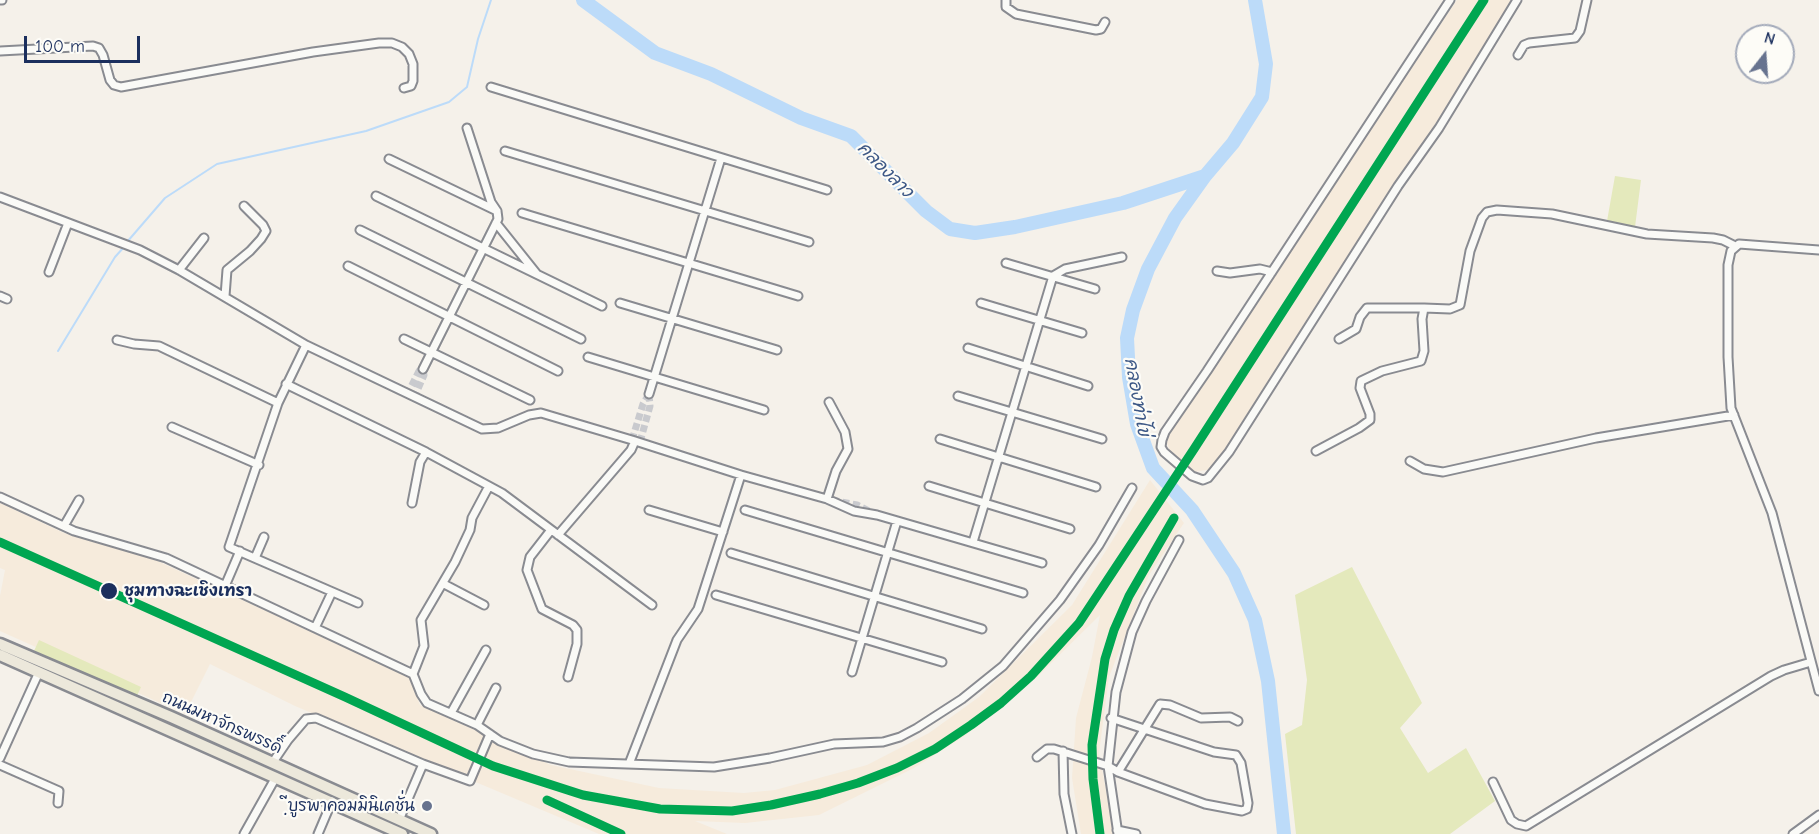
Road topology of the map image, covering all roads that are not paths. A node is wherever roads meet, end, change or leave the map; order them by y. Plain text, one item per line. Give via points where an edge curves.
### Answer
1 (1006, 0) edge
2 (1450, 0) edge
3 (1517, 0) edge
4 (1587, 0) edge
5 (1106, 22) dead end
6 (0, 51) edge
7 (1518, 55) dead end
8 (491, 87) dead end
9 (404, 88) dead end
10 (467, 128) dead end
11 (506, 151) dead end
12 (721, 158) junction
13 (389, 159) dead end
14 (827, 190) dead end
15 (376, 196) dead end
16 (0, 198) edge
17 (243, 206) dead end
18 (705, 211) junction
19 (497, 212) junction
20 (522, 213) dead end
21 (68, 223) junction
22 (496, 223) junction
23 (360, 230) dead end
24 (204, 238) dead end
25 (808, 242) dead end
26 (1735, 246) junction
27 (483, 248) junction
28 (1819, 249) edge
29 (1122, 257) dead end
30 (689, 262) junction
31 (1006, 263) dead end
32 (348, 266) dead end
33 (179, 270) junction
34 (1217, 271) dead end
35 (49, 272) dead end
36 (1272, 273) junction
37 (538, 275) junction
38 (1053, 276) junction
39 (465, 282) junction
40 (1095, 289) dead end
41 (225, 296) junction
42 (798, 296) dead end
43 (620, 303) dead end
44 (981, 303) dead end
45 (602, 306) dead end
46 (1424, 308) junction
47 (449, 316) junction
48 (672, 319) junction
49 (1040, 320) junction
50 (1082, 333) dead end
51 (404, 339) dead end
52 (582, 339) dead end
53 (1339, 339) dead end
54 (117, 340) dead end
55 (306, 345) junction
56 (968, 348) dead end
57 (777, 350) dead end
58 (431, 352) junction
59 (588, 357) dead end
60 (1026, 366) junction
61 (423, 369) dead end
62 (558, 371) dead end
63 (654, 377) junction
64 (286, 384) junction
65 (1088, 386) dead end
66 (649, 394) dead end
67 (958, 396) dead end
68 (530, 400) dead end
69 (829, 402) dead end
70 (278, 403) junction
71 (764, 410) dead end
72 (1012, 413) junction
73 (1734, 415) junction
74 (172, 428) dead end
75 (940, 439) dead end
76 (1102, 439) dead end
77 (635, 441) junction
78 (1316, 451) dead end
79 (426, 452) junction
80 (998, 458) junction
81 (1410, 461) dead end
82 (259, 465) junction
83 (741, 475) junction
84 (489, 486) junction
85 (929, 486) dead end
86 (1096, 487) dead end
87 (1132, 488) dead end
88 (0, 497) edge
89 (827, 499) junction
90 (79, 500) dead end
91 (412, 503) dead end
92 (985, 503) junction
93 (650, 510) dead end
94 (745, 510) dead end
95 (897, 521) junction
96 (64, 526) junction
97 (1070, 529) dead end
98 (551, 530) junction
99 (723, 532) junction
100 (558, 535) junction
101 (264, 537) dead end
102 (1179, 540) dead end
103 (973, 542) junction
104 (240, 551) junction
105 (888, 552) junction
106 (731, 553) dead end
107 (255, 558) junction
108 (1042, 563) dead end
109 (444, 584) junction
110 (225, 586) junction
111 (332, 592) junction
112 (1023, 593) dead end
113 (717, 595) dead end
114 (875, 596) junction
115 (358, 603) dead end
116 (484, 605) dead end
117 (652, 605) dead end
118 (315, 628) junction
119 (982, 629) dead end
120 (862, 639) junction
121 (0, 644) edge
122 (486, 650) dead end
123 (0, 655) edge
124 (942, 662) dead end
125 (1811, 662) junction
126 (39, 672) junction
127 (852, 672) dead end
128 (413, 674) junction
129 (568, 676) dead end
130 (496, 688) dead end
131 (1819, 691) edge
132 (451, 713) junction
133 (1112, 717) junction
134 (1238, 722) dead end
135 (477, 725) junction
136 (1144, 729) junction
137 (490, 734) junction
138 (1063, 751) junction
139 (1037, 757) dead end
140 (0, 758) edge
141 (273, 762) junction
142 (423, 764) junction
143 (629, 764) junction
144 (0, 765) edge
145 (1108, 766) junction
146 (1118, 772) junction
147 (276, 777) junction
148 (1493, 782) dead end
149 (332, 801) junction
150 (58, 803) dead end
151 (1819, 815) edge
152 (399, 820) junction
153 (1118, 832) edge
154 (244, 834) edge
155 (318, 834) edge
156 (402, 834) edge
157 (431, 834) edge
158 (1072, 834) edge
159 (1136, 834) edge
160 (1793, 834) edge

1 - 5 street via 1006,7 1016,14 1096,30
2 - 36 street
3 - 36 street via 1439,128 1229,452 1208,478 1198,479 1164,452 1162,440
4 - 7 street via 1575,38 1529,43
6 - 9 street via 93,46 103,55 114,85 121,87 313,52 392,43 402,47 413,64 413,81
8 - 12 street
10 - 19 street
11 - 18 street
12 - 14 street
12 - 18 street
13 - 19 street
15 - 27 street
16 - 21 street
17 - 41 street via 266,231 227,270
18 - 25 street
18 - 30 street
19 - 22 street
20 - 30 street
21 - 33 street via 140,250
21 - 35 street
22 - 27 street
22 - 37 street
23 - 39 street
24 - 33 street
26 - 28 street
26 - 46 street via 1713,238 1647,234 1552,214 1491,210 1482,218 1470,251 1460,305 1450,309
26 - 73 street via 1728,274 1728,357
27 - 37 street
27 - 39 street
29 - 38 street via 1065,268
30 - 42 street
30 - 48 street
31 - 38 street
32 - 47 street
33 - 41 street
34 - 36 street via 1260,269
37 - 45 street
38 - 40 street
38 - 49 street
39 - 47 street
39 - 52 street
41 - 55 street
43 - 48 street
44 - 49 street
46 - 53 street via 1367,308 1356,329
46 - 78 street via 1421,361 1361,381 1370,420
47 - 58 street
47 - 62 street
48 - 57 street
48 - 63 street
49 - 50 street
49 - 60 street
51 - 58 street
54 - 70 street via 159,346
55 - 64 street
55 - 77 street via 482,429 498,428 541,413
56 - 60 street
58 - 61 street
58 - 68 street
59 - 63 street
60 - 65 street
60 - 72 street
63 - 66 street
63 - 71 street
64 - 70 street
64 - 79 street
67 - 72 street
69 - 89 street via 845,432 848,449
70 - 82 street
72 - 76 street
72 - 80 street
73 - 81 street via 1596,438 1443,472 1424,469
73 - 125 street via 1773,513
74 - 82 street
75 - 80 street
77 - 83 street
77 - 100 street
79 - 84 street
79 - 91 street via 420,462
80 - 86 street
80 - 92 street
82 - 104 street via 229,547
83 - 89 street
83 - 99 street
84 - 98 street
84 - 109 street
85 - 92 street
87 - 143 street via 1099,545 1030,636 1003,666 917,728 883,742 834,744 714,766
88 - 96 street
89 - 95 street
90 - 96 street
92 - 97 street
92 - 103 street
93 - 99 street
94 - 105 street
95 - 103 street
95 - 105 street
96 - 110 street via 152,553
98 - 100 street
98 - 129 street via 530,557 527,570 542,609 577,630
99 - 143 street via 698,609 677,640
100 - 117 street
101 - 107 street
102 - 133 street via 1132,632
103 - 108 street
104 - 107 street
104 - 110 street
105 - 112 street
105 - 114 street
106 - 114 street
107 - 111 street
109 - 116 street
109 - 128 street via 421,620 424,646
110 - 118 street
111 - 115 street
111 - 118 street
113 - 120 street
114 - 119 street
114 - 120 street
118 - 128 street
120 - 124 street
120 - 127 street
121 - 141 main road, ถนนมหาจักรพรรดิ์
122 - 132 street
123 - 126 main road, ถนนมหาจักรพรรดิ์
125 - 131 street
125 - 148 street via 1771,676 1526,826 1510,820
126 - 140 street
126 - 147 main road, ถนนมหาจักรพรรดิ์
128 - 132 street via 427,703
130 - 135 street
132 - 135 street
133 - 136 street
133 - 145 street
134 - 136 street via 1230,717 1201,718 1160,704
135 - 137 street
136 - 146 street
136 - 146 street via 1214,752 1236,755 1241,763 1247,809 1205,804
137 - 142 street via 470,781
137 - 143 street via 533,754 569,762
138 - 139 street via 1047,749
138 - 145 street
138 - 158 street via 1064,794
141 - 142 street via 306,719 316,717
141 - 152 main road, ถนนมหาจักรพรรดิ์
142 - 152 street
144 - 150 street via 59,791
145 - 146 street
145 - 153 street
147 - 149 main road, ถนนมหาจักรพรรดิ์
147 - 154 street
149 - 155 street
149 - 156 main road, ถนนมหาจักรพรรดิ์
151 - 160 street
152 - 157 main road, ถนนมหาจักรพรรดิ์
153 - 159 street

